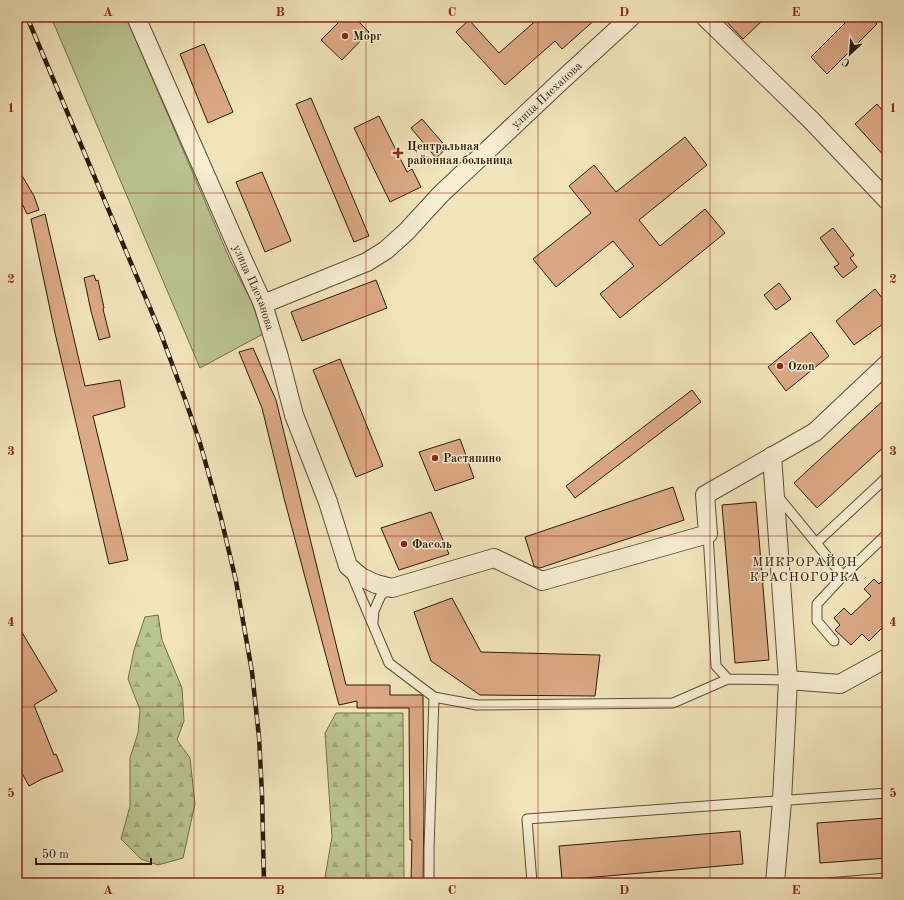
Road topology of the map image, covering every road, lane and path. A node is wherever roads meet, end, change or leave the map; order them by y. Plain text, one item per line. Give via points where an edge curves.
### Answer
1 (136, 17) edge
2 (631, 17) edge
3 (706, 17) edge
4 (887, 200) edge
5 (263, 304) junction
6 (887, 364) edge
7 (772, 456) junction
8 (887, 477) edge
9 (774, 491) junction
10 (708, 534) junction
11 (887, 534) edge
12 (816, 543) junction
13 (348, 566) junction
14 (843, 576) junction
15 (392, 588) junction
16 (372, 624) junction
17 (834, 640) dead end
18 (887, 658) edge
19 (728, 679) junction
20 (788, 680) junction
21 (434, 697) junction
22 (887, 794) edge
23 (782, 801) junction
24 (887, 878) edge
25 (429, 883) edge
26 (532, 883) edge
27 (775, 883) edge
28 (827, 883) edge

1 - 5 street, улица Плеханова
2 - 5 street, улица Плеханова via 441,194 386,250 366,262
3 - 4 street via 812,121
5 - 13 street, улица Плеханова via 280,357 294,415 328,502
6 - 7 street via 815,432
7 - 9 street
7 - 10 street via 704,495
8 - 12 lane
9 - 12 lane
9 - 20 street
10 - 15 street via 542,581 494,558
10 - 19 lane via 716,666
11 - 14 lane
12 - 14 lane
13 - 15 street via 361,577
13 - 16 lane
14 - 17 lane via 816,604 816,621
15 - 16 lane via 381,595
16 - 21 lane via 389,663
18 - 20 street via 840,684
19 - 20 lane
19 - 21 lane via 672,703 477,705
20 - 23 street
21 - 25 lane
22 - 23 lane
23 - 26 lane via 527,819
23 - 27 street
24 - 28 lane

